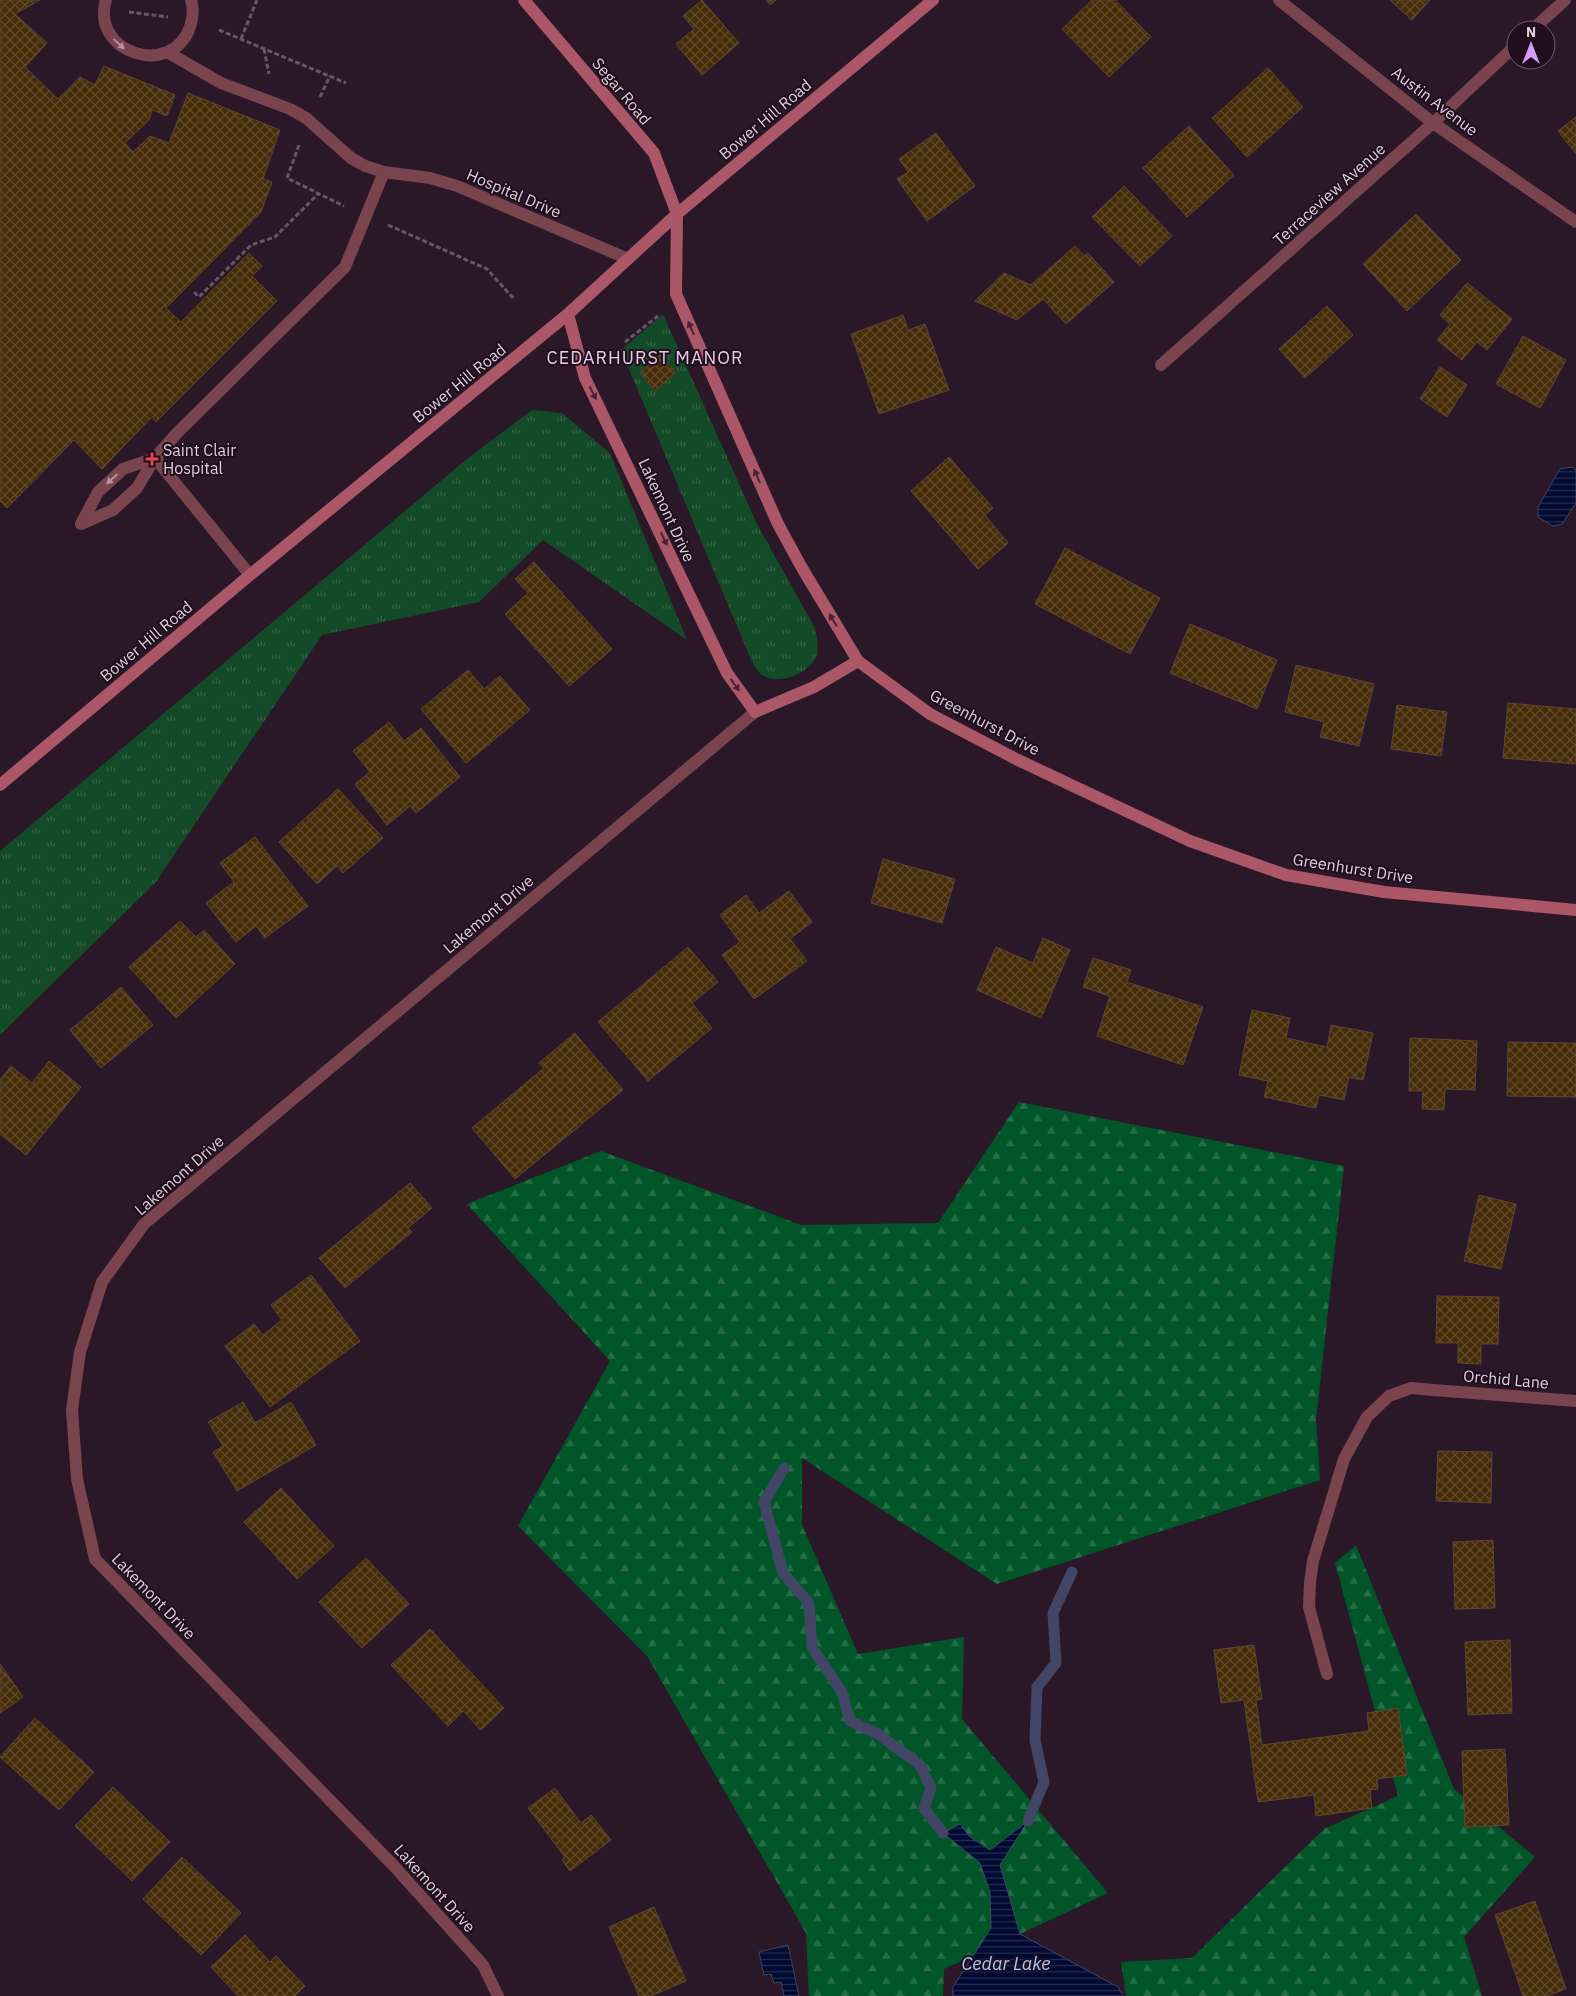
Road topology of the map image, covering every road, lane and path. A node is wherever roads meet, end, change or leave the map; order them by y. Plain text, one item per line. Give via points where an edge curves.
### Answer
1 (106, 0) edge
2 (191, 0) edge
3 (257, 0) edge
4 (524, 0) edge
5 (933, 0) edge
6 (1279, 0) edge
7 (1565, 0) edge
8 (128, 12) dead end
9 (176, 18) dead end
10 (1543, 20) edge
11 (219, 30) dead end
12 (241, 39) junction
13 (167, 52) junction
14 (1506, 54) edge
15 (330, 76) junction
16 (346, 83) dead end
17 (316, 104) dead end
18 (1433, 123) junction
19 (300, 143) dead end
20 (384, 172) junction
21 (318, 194) junction
22 (351, 210) dead end
23 (677, 214) junction
24 (1576, 222) edge
25 (388, 225) dead end
26 (626, 258) junction
27 (194, 292) dead end
28 (514, 299) dead end
29 (568, 314) junction
30 (660, 314) dead end
31 (625, 342) dead end
32 (1161, 364) dead end
33 (155, 458) junction
34 (250, 574) junction
35 (858, 662) junction
36 (754, 712) junction
37 (0, 785) edge
38 (1576, 910) edge
39 (1576, 1401) edge
40 (1327, 1674) dead end
41 (498, 1996) edge

1 -> 13 street via 104,19 108,32 117,43 141,56
2 - 13 street via 193,19 188,33
3 - 12 path
4 - 23 street, Segar Road via 654,153
5 - 23 street, Bower Hill Road
6 - 18 street, Austin Avenue
7 - 10 street
8 - 9 path
11 - 12 path
12 - 15 path
13 - 20 street, Hospital Drive via 221,83 290,109 306,118 352,158
14 - 18 street, Terraceview Avenue
15 - 16 path
15 - 17 path
18 - 24 street, Austin Avenue
18 - 32 street, Terraceview Avenue
19 - 21 path via 287,178
20 - 26 street, Hospital Drive via 430,178 457,186
20 - 33 street via 345,267 177,432
21 - 22 path
21 - 27 path via 274,237 251,245 198,297
23 - 26 street, Bower Hill Road
35 -> 23 street, Greenhurst Drive via 778,524 676,294
25 - 28 path via 487,269
26 - 29 street, Bower Hill Road
29 - 34 street, Bower Hill Road
29 -> 36 street, Lakemont Drive via 585,378 727,673
30 - 31 path
33 -> 33 street via 124,469 98,492 81,524 113,510 138,488
33 - 34 street
34 - 37 street, Bower Hill Road
35 - 36 street, Lakemont Drive via 814,688
35 - 38 street, Greenhurst Drive via 930,714 1016,759 1190,841 1286,875 1384,892
36 - 41 street, Lakemont Drive via 144,1224 102,1282 80,1352 72,1410 77,1479 95,1559 393,1865 483,1965
39 - 40 street, Orchid Lane via 1411,1388 1389,1396 1368,1417 1344,1459 1313,1560 1309,1607

